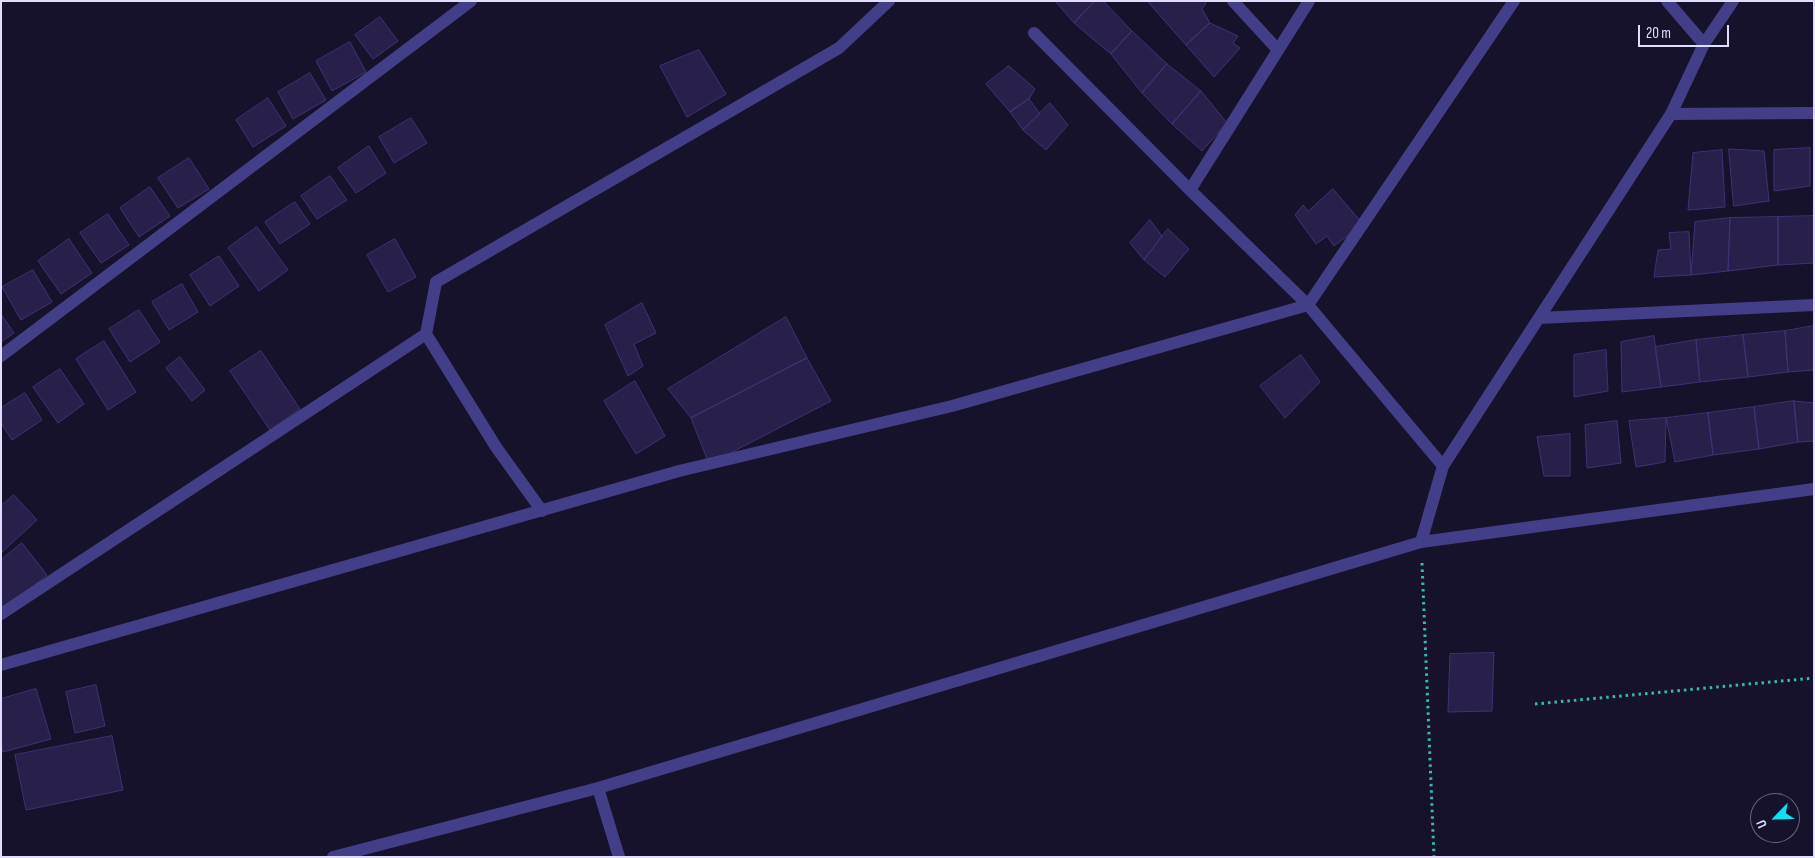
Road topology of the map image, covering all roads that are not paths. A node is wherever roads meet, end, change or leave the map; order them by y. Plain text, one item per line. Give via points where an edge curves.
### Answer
1 (471, 1) edge
2 (889, 1) edge
3 (1233, 1) edge
4 (1309, 1) edge
5 (1514, 1) edge
6 (1667, 1) edge
7 (1733, 1) edge
8 (1034, 33) dead end
9 (1704, 44) junction
10 (1278, 50) junction
11 (1814, 113) edge
12 (1671, 114) junction
13 (1190, 190) junction
14 (1814, 304) edge
15 (1308, 305) junction
16 (1539, 318) junction
17 (426, 334) junction
18 (1, 356) edge
19 (1443, 466) junction
20 (1814, 489) edge
21 (542, 511) junction
22 (1422, 542) junction
23 (1, 614) edge
24 (1, 665) edge
25 (598, 788) junction
26 (333, 857) edge
27 (619, 857) edge

1 - 18 street
2 - 17 street via 839,48 436,282
3 - 10 street
4 - 10 street
5 - 15 street
6 - 9 street
7 - 9 street
8 - 13 street
9 - 12 street
10 - 13 street
11 - 12 street
12 - 16 street
13 - 15 street
14 - 16 street
15 - 19 street
15 - 21 street via 952,406 679,471
16 - 19 street
17 - 21 street via 496,447
17 - 23 street
19 - 22 street
20 - 22 street
21 - 24 street
22 - 25 street
25 - 26 street
25 - 27 street

